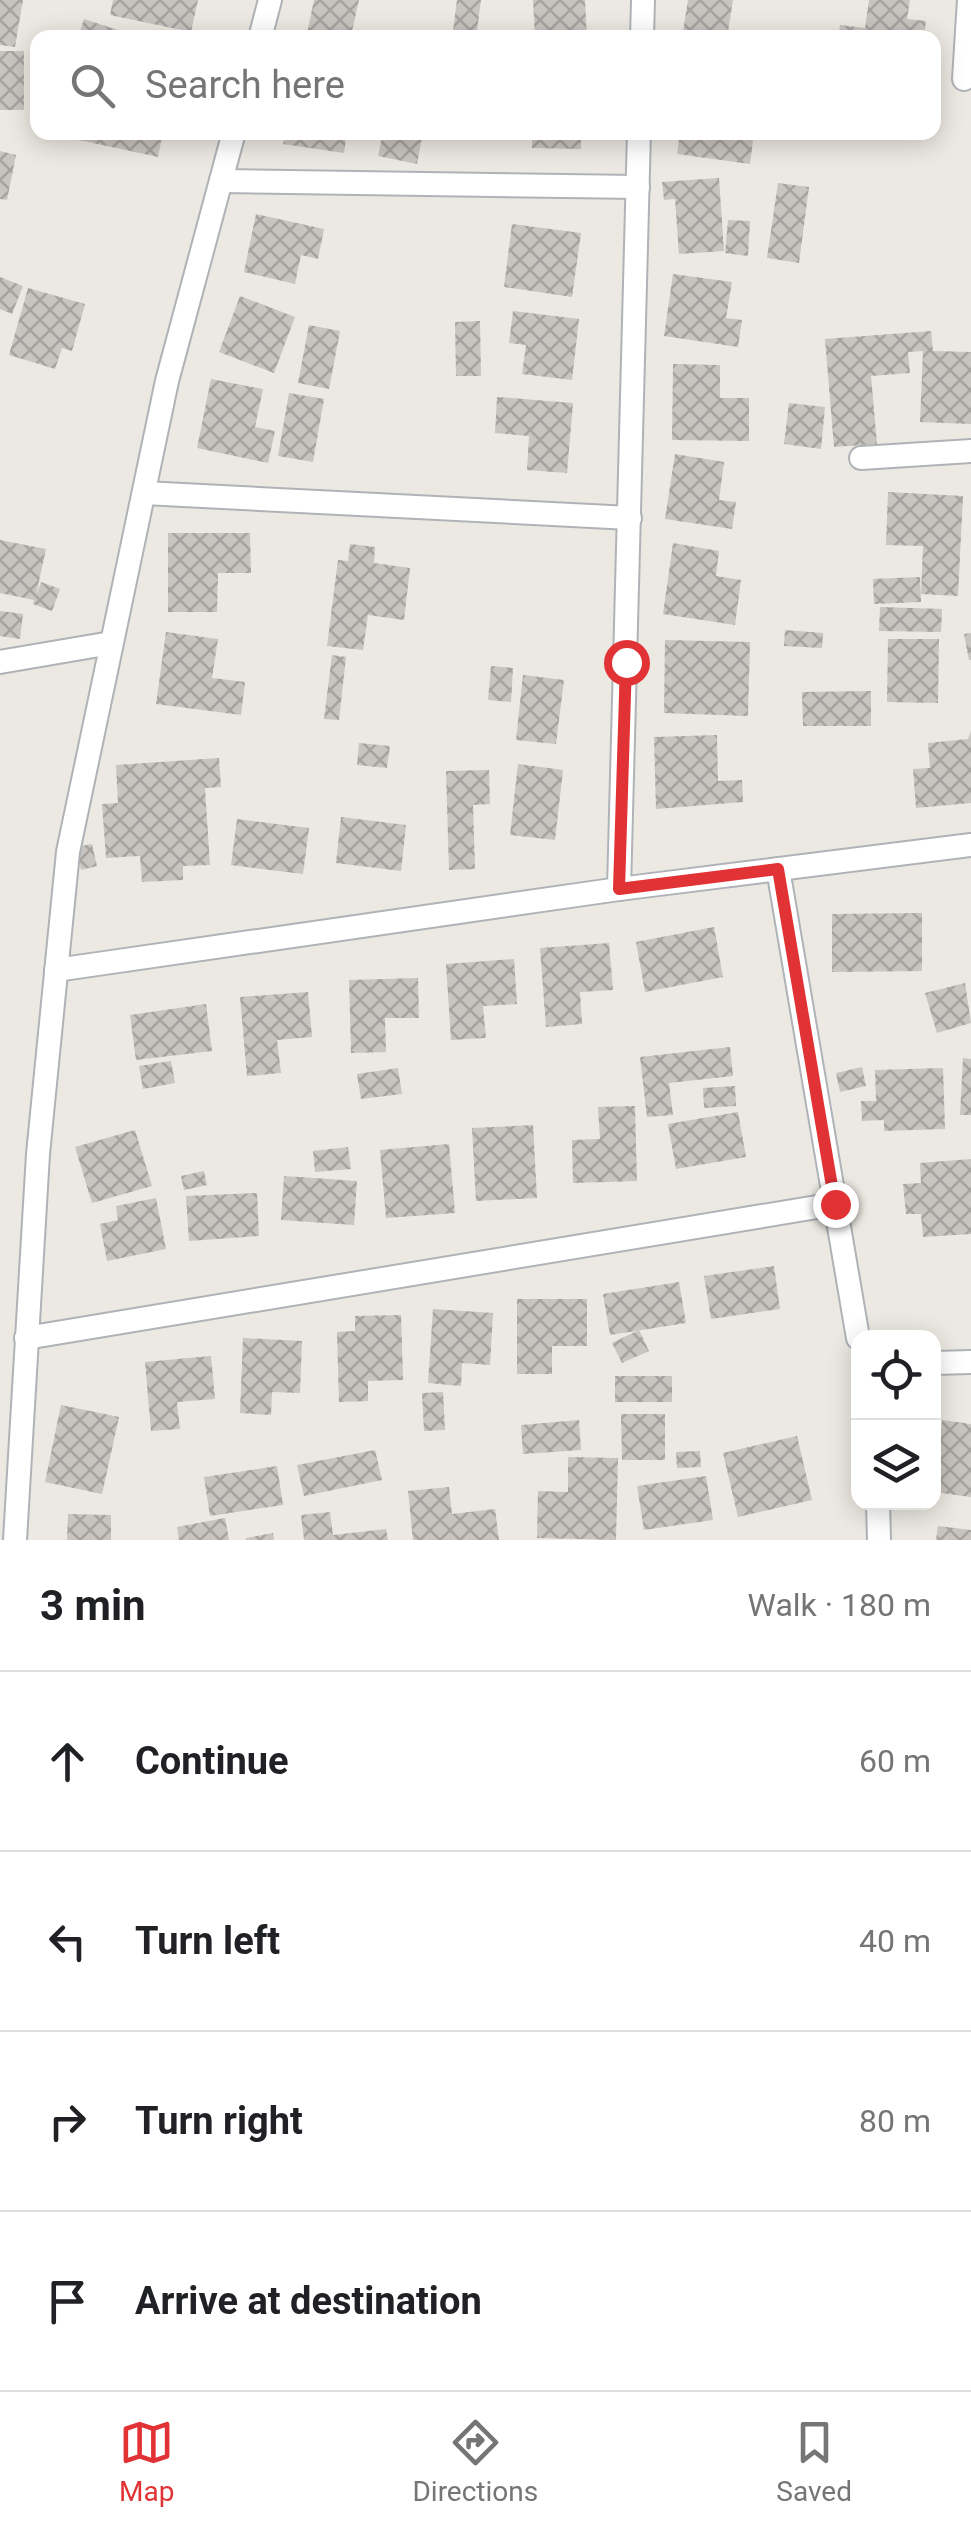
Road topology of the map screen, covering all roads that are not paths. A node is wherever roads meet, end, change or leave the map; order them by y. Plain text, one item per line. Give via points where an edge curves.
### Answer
1 (270, 0) edge
2 (643, 0) edge
3 (969, 0) edge
4 (262, 30) edge
5 (642, 30) edge
6 (964, 79) dead end
7 (232, 140) edge
8 (640, 140) edge
9 (221, 181) junction
10 (638, 186) junction
11 (971, 451) edge
12 (860, 458) dead end
13 (144, 492) junction
14 (630, 518) junction
15 (111, 643) junction
16 (0, 662) edge
17 (971, 845) edge
18 (778, 869) junction
19 (619, 889) junction
20 (56, 970) junction
21 (835, 1204) junction
22 (857, 1330) edge
23 (26, 1338) junction
24 (971, 1362) edge
25 (941, 1363) edge
26 (8, 1499) edge
27 (878, 1510) edge
28 (15, 1540) edge
29 (878, 1540) edge

1 - 4 street
2 - 5 street
3 - 6 street
7 - 9 street
8 - 10 street
9 - 10 street
9 - 13 street
10 - 14 street
11 - 12 street
13 - 14 street
13 - 15 street
14 - 19 street
15 - 16 street
15 - 20 street via 68,852
17 - 18 street
18 - 19 street
18 - 21 street
19 - 20 street
20 - 23 street
21 - 22 street
21 - 23 street
23 - 26 street
24 - 25 street
26 - 28 street
27 - 29 street

